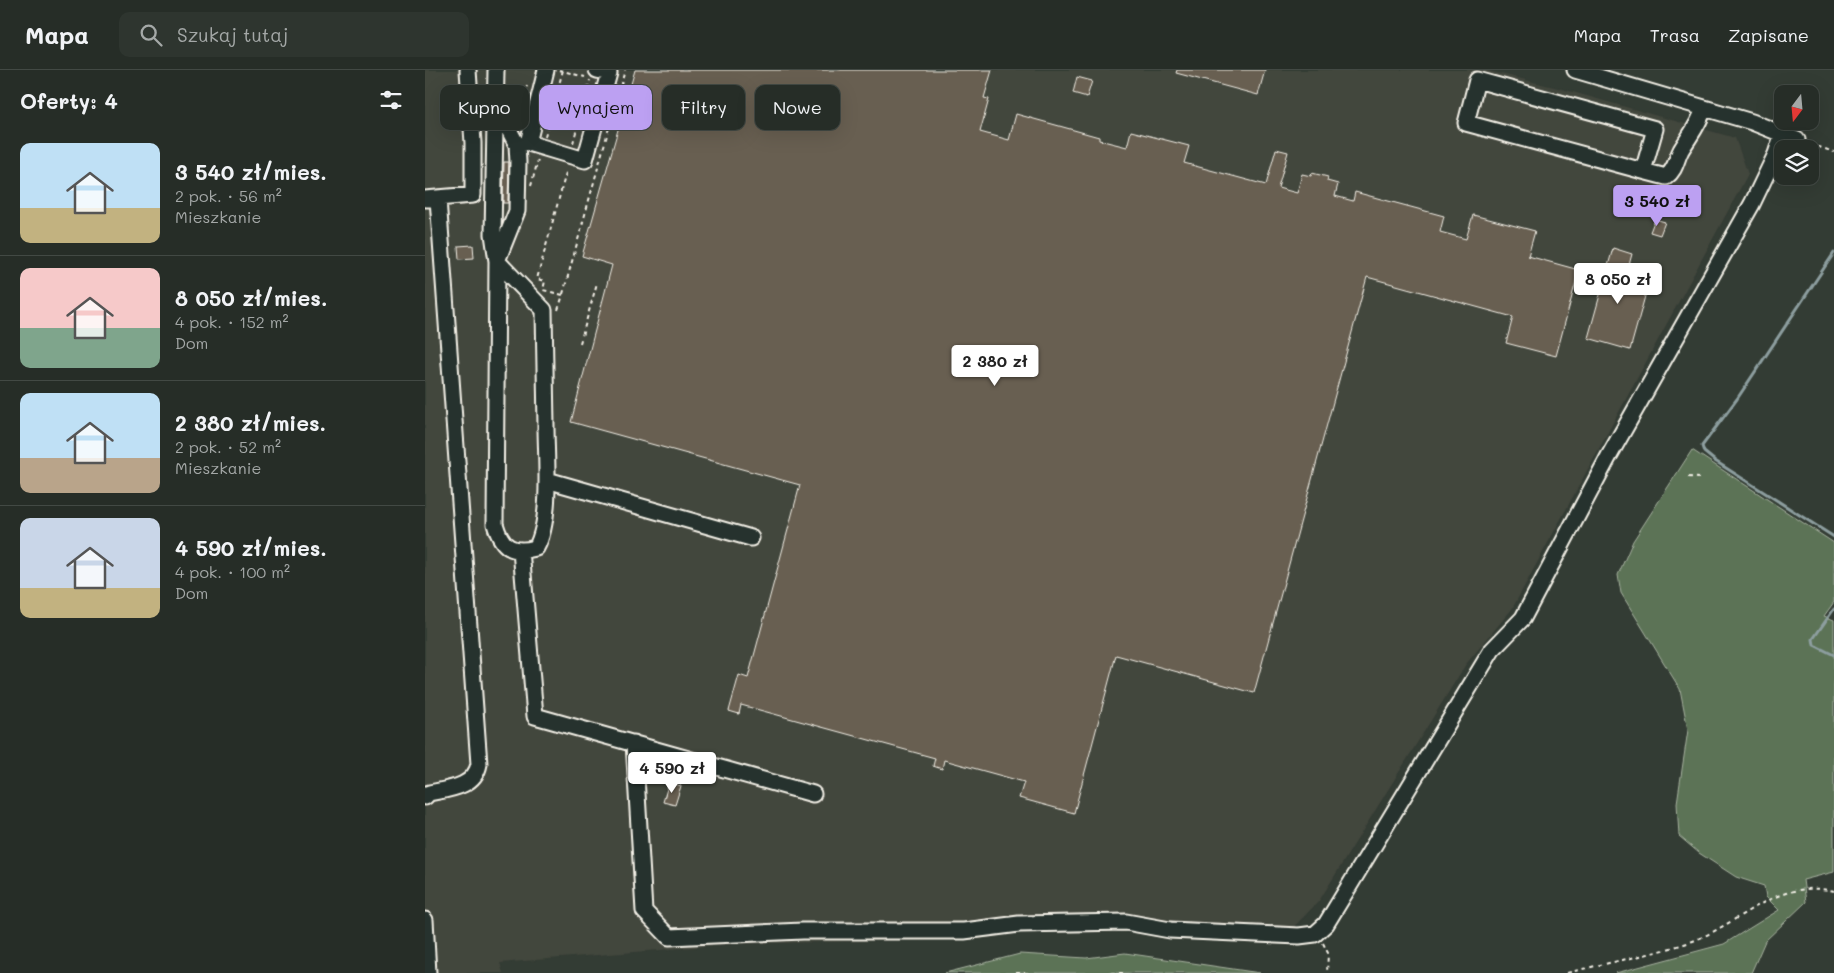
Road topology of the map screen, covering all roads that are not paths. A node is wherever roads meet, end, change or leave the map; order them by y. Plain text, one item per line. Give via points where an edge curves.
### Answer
1 (468, 70) edge
2 (496, 70) edge
3 (546, 70) edge
4 (597, 70) edge
5 (1575, 70) edge
6 (496, 85) edge
7 (1704, 108) junction
8 (495, 130) edge
9 (517, 130) edge
10 (1783, 134) junction
11 (1797, 140) dead end
12 (529, 145) junction
13 (1643, 171) junction
14 (431, 199) edge
15 (497, 261) junction
16 (547, 480) junction
17 (751, 538) dead end
18 (521, 550) junction
19 (634, 744) junction
20 (813, 794) dead end
21 (425, 797) edge
22 (425, 920) edge
23 (428, 973) edge

1 - 14 street via 473,195
2 - 6 street
3 - 12 street
4 - 12 street via 609,73 585,160
5 - 7 street
7 - 10 street
7 - 13 street via 1672,173 1667,177
8 - 15 street via 493,234
9 - 12 street
10 - 11 street
10 - 19 street via 1752,204 1609,456 1523,618 1492,650 1326,924 1315,934 1170,930 1126,922 1019,924 965,931 803,931 669,937 644,911
12 - 15 street via 517,211
13 - 13 street via 1466,123 1477,80 1655,128
14 - 21 street via 479,764 469,782
15 - 16 street via 544,310
15 - 18 street via 495,524 503,543 516,551
16 - 17 street
16 - 18 street via 542,537 536,548
18 - 19 street via 535,716
19 - 20 street
22 - 23 street

